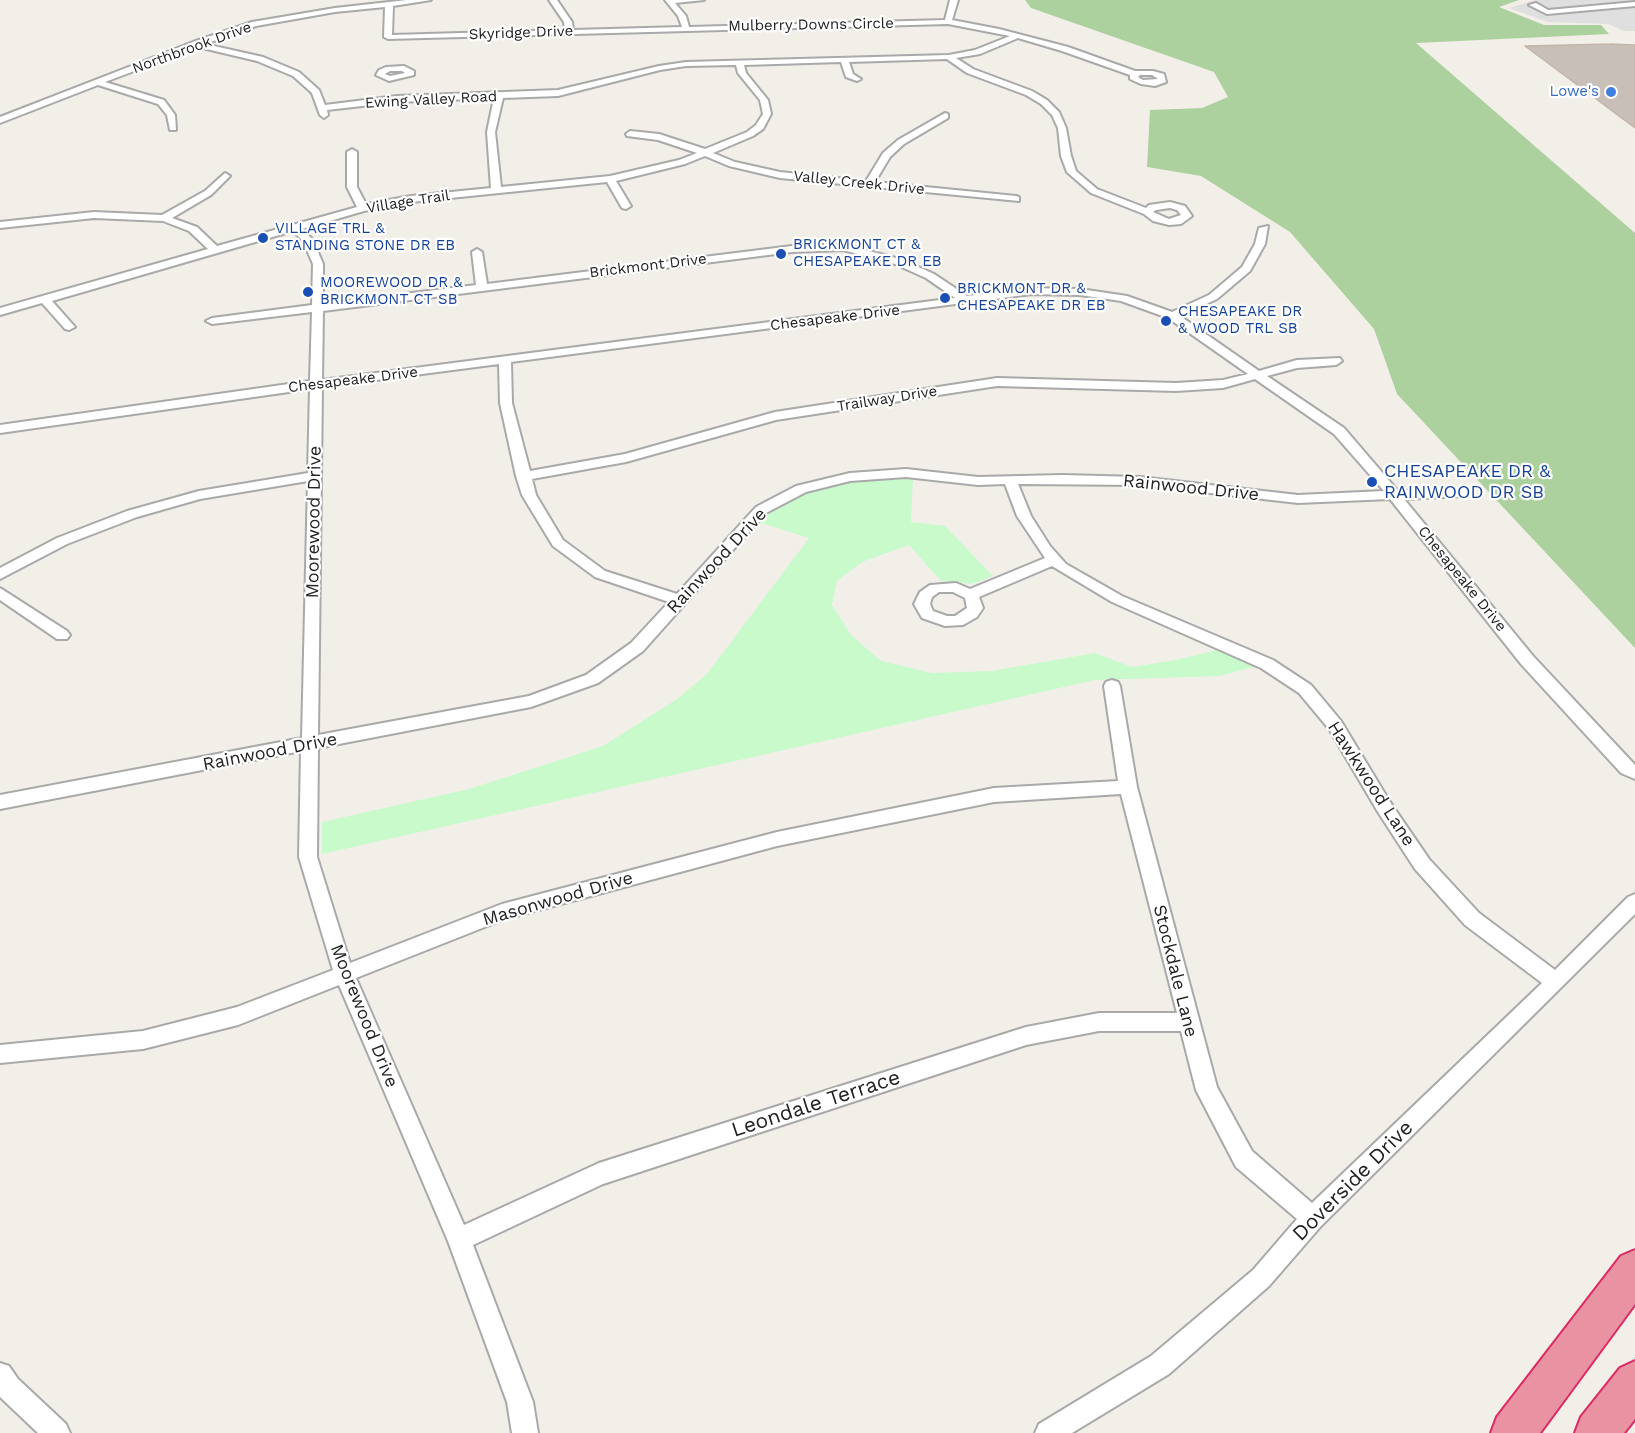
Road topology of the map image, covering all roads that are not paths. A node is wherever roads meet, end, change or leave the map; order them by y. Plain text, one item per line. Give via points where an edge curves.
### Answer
1 (427, 0) edge
2 (553, 0) edge
3 (699, 0) edge
4 (954, 0) edge
5 (669, 1) edge
6 (1635, 4) edge
7 (389, 5) junction
8 (1533, 5) dead end
9 (948, 22) junction
10 (686, 28) junction
11 (569, 32) junction
12 (1017, 36) junction
13 (196, 44) junction
14 (949, 57) junction
15 (844, 60) junction
16 (740, 63) junction
17 (1135, 74) dead end
18 (393, 79) dead end
19 (856, 79) dead end
20 (99, 83) junction
21 (499, 96) junction
22 (397, 99) junction
23 (945, 116) dead end
24 (0, 120) edge
25 (173, 128) dead end
26 (630, 134) dead end
27 (352, 152) dead end
28 (705, 153) junction
29 (225, 176) dead end
30 (610, 179) junction
31 (869, 184) junction
32 (496, 191) junction
33 (1016, 199) dead end
34 (626, 206) dead end
35 (363, 208) junction
36 (1148, 212) dead end
37 (164, 218) junction
38 (0, 225) edge
39 (294, 227) junction
40 (1264, 228) dead end
41 (215, 250) junction
42 (477, 252) dead end
43 (482, 287) junction
44 (45, 300) junction
45 (967, 301) junction
46 (318, 307) junction
47 (0, 312) edge
48 (1172, 316) junction
49 (212, 321) dead end
50 (69, 327) dead end
51 (505, 361) junction
52 (1336, 362) dead end
53 (1256, 376) junction
54 (317, 384) junction
55 (0, 429) edge
56 (314, 476) junction
57 (524, 476) junction
58 (1010, 480) junction
59 (1465, 492) dead end
60 (1395, 496) junction
61 (1054, 560) junction
62 (0, 574) edge
63 (0, 593) edge
64 (970, 595) dead end
65 (679, 600) junction
66 (62, 635) dead end
67 (1112, 686) dead end
68 (311, 745) junction
69 (1635, 773) edge
70 (1128, 787) junction
71 (0, 802) edge
72 (1635, 902) edge
73 (344, 974) junction
74 (1556, 982) junction
75 (1187, 1022) junction
76 (0, 1054) edge
77 (1313, 1218) junction
78 (459, 1239) junction
79 (1635, 1270) edge
80 (0, 1375) edge
81 (1635, 1383) edge
82 (57, 1433) edge
83 (525, 1433) edge
84 (1048, 1433) edge
85 (1513, 1433) edge
86 (1597, 1433) edge

1 - 7 street, Northbrook Drive
2 - 11 street via 568,22
3 - 5 street
4 - 9 street
5 - 10 street via 682,16
6 - 8 street via 1566,11 1569,16 1554,17
7 - 11 street, Skyridge Drive via 388,37
7 - 13 street, Northbrook Drive via 286,18
9 - 10 street, Mulberry Downs Circle
9 - 12 street, Mulberry Downs Circle
10 - 11 street, Skyridge Drive
12 - 14 street, Ewing Valley Road via 977,52
12 - 17 street, Mulberry Downs Circle via 1089,56
13 - 20 street, Northbrook Drive
13 - 22 street, Ewing Valley Road via 260,59 296,74 316,92 322,112
14 - 15 street, Ewing Valley Road
14 - 36 street via 970,71 1044,102 1056,114 1062,128 1072,172 1094,191
15 - 16 street, Ewing Valley Road
15 - 19 street via 849,75
16 - 21 street, Ewing Valley Road via 659,68 580,89
16 - 28 street, Village Trail via 742,73 764,100 767,114 760,127 750,134
18 - 22 street
20 - 24 street, Northbrook Drive
20 - 25 street via 161,102 171,115
21 - 22 street, Ewing Valley Road
21 - 32 street via 491,132
23 - 31 street via 886,155
26 - 28 street, Valley Creek Drive via 659,137
27 - 35 street via 352,187
28 - 30 street, Village Trail
28 - 31 street, Valley Creek Drive via 780,175
29 - 37 street via 208,193
30 - 32 street, Village Trail
30 - 34 street
31 - 33 street, Valley Creek Drive
32 - 35 street, Village Trail
35 - 39 street, Village Trail
37 - 38 street via 94,215
37 - 41 street via 193,229
39 - 41 street, Village Trail
39 - 46 street, Moorewood Drive via 308,240 318,264
40 - 48 street via 1246,269 1213,297
41 - 44 street, Village Trail
42 - 43 street
43 - 45 street, Brickmont Drive via 792,249 843,247 899,262 930,276
43 - 46 street, Brickmont Drive
44 - 47 street, Village Trail
44 - 50 street
45 - 48 street, Chesapeake Drive via 1058,290 1123,298
45 - 51 street, Chesapeake Drive
46 - 49 street, Brickmont Drive
46 - 54 street, Moorewood Drive
48 - 53 street, Chesapeake Drive
51 - 54 street, Chesapeake Drive
51 - 57 street via 506,403
52 - 53 street, Trailway Drive via 1297,364
53 - 57 street, Trailway Drive via 1223,384 1176,387 997,382 775,416 626,458
53 - 60 street, Chesapeake Drive via 1339,431
54 - 55 street, Chesapeake Drive
54 - 56 street, Moorewood Drive
56 - 62 street via 199,495 132,514 62,541
56 - 68 street, Moorewood Drive
57 - 65 street via 529,495 558,543 600,574
58 - 60 street, Rainwood Drive via 1140,481 1298,499
58 - 61 street, Hawkwood Lane via 1024,516
58 - 65 street, Rainwood Drive via 978,481 906,473 850,477 801,489 761,510
59 - 60 street, Rainwood Drive
60 - 69 street, Chesapeake Drive via 1527,660
61 - 64 street
61 - 74 street, Hawkwood Lane via 1117,599 1267,664 1305,689 1335,724 1422,864 1472,919
63 - 66 street
65 - 68 street, Rainwood Drive via 637,647 592,679 531,702
67 - 70 street, Stockdale Lane
68 - 71 street, Rainwood Drive
68 - 73 street, Moorewood Drive via 308,857
70 - 73 street, Masonwood Drive via 994,795 777,839 502,912
70 - 75 street, Stockdale Lane
72 - 74 street, Doverside Drive
73 - 76 street, Masonwood Drive via 238,1016 143,1040
73 - 78 street, Moorewood Drive
74 - 77 street, Doverside Drive
75 - 77 street, Stockdale Lane via 1207,1090 1244,1159
75 - 78 street, Leondale Terrace via 1099,1022 1026,1036 599,1174
77 - 84 street, Doverside Drive via 1261,1278 1160,1365
78 - 83 street, Moorewood Drive via 520,1402
79 - 85 highway
80 - 82 street
81 - 86 highway

